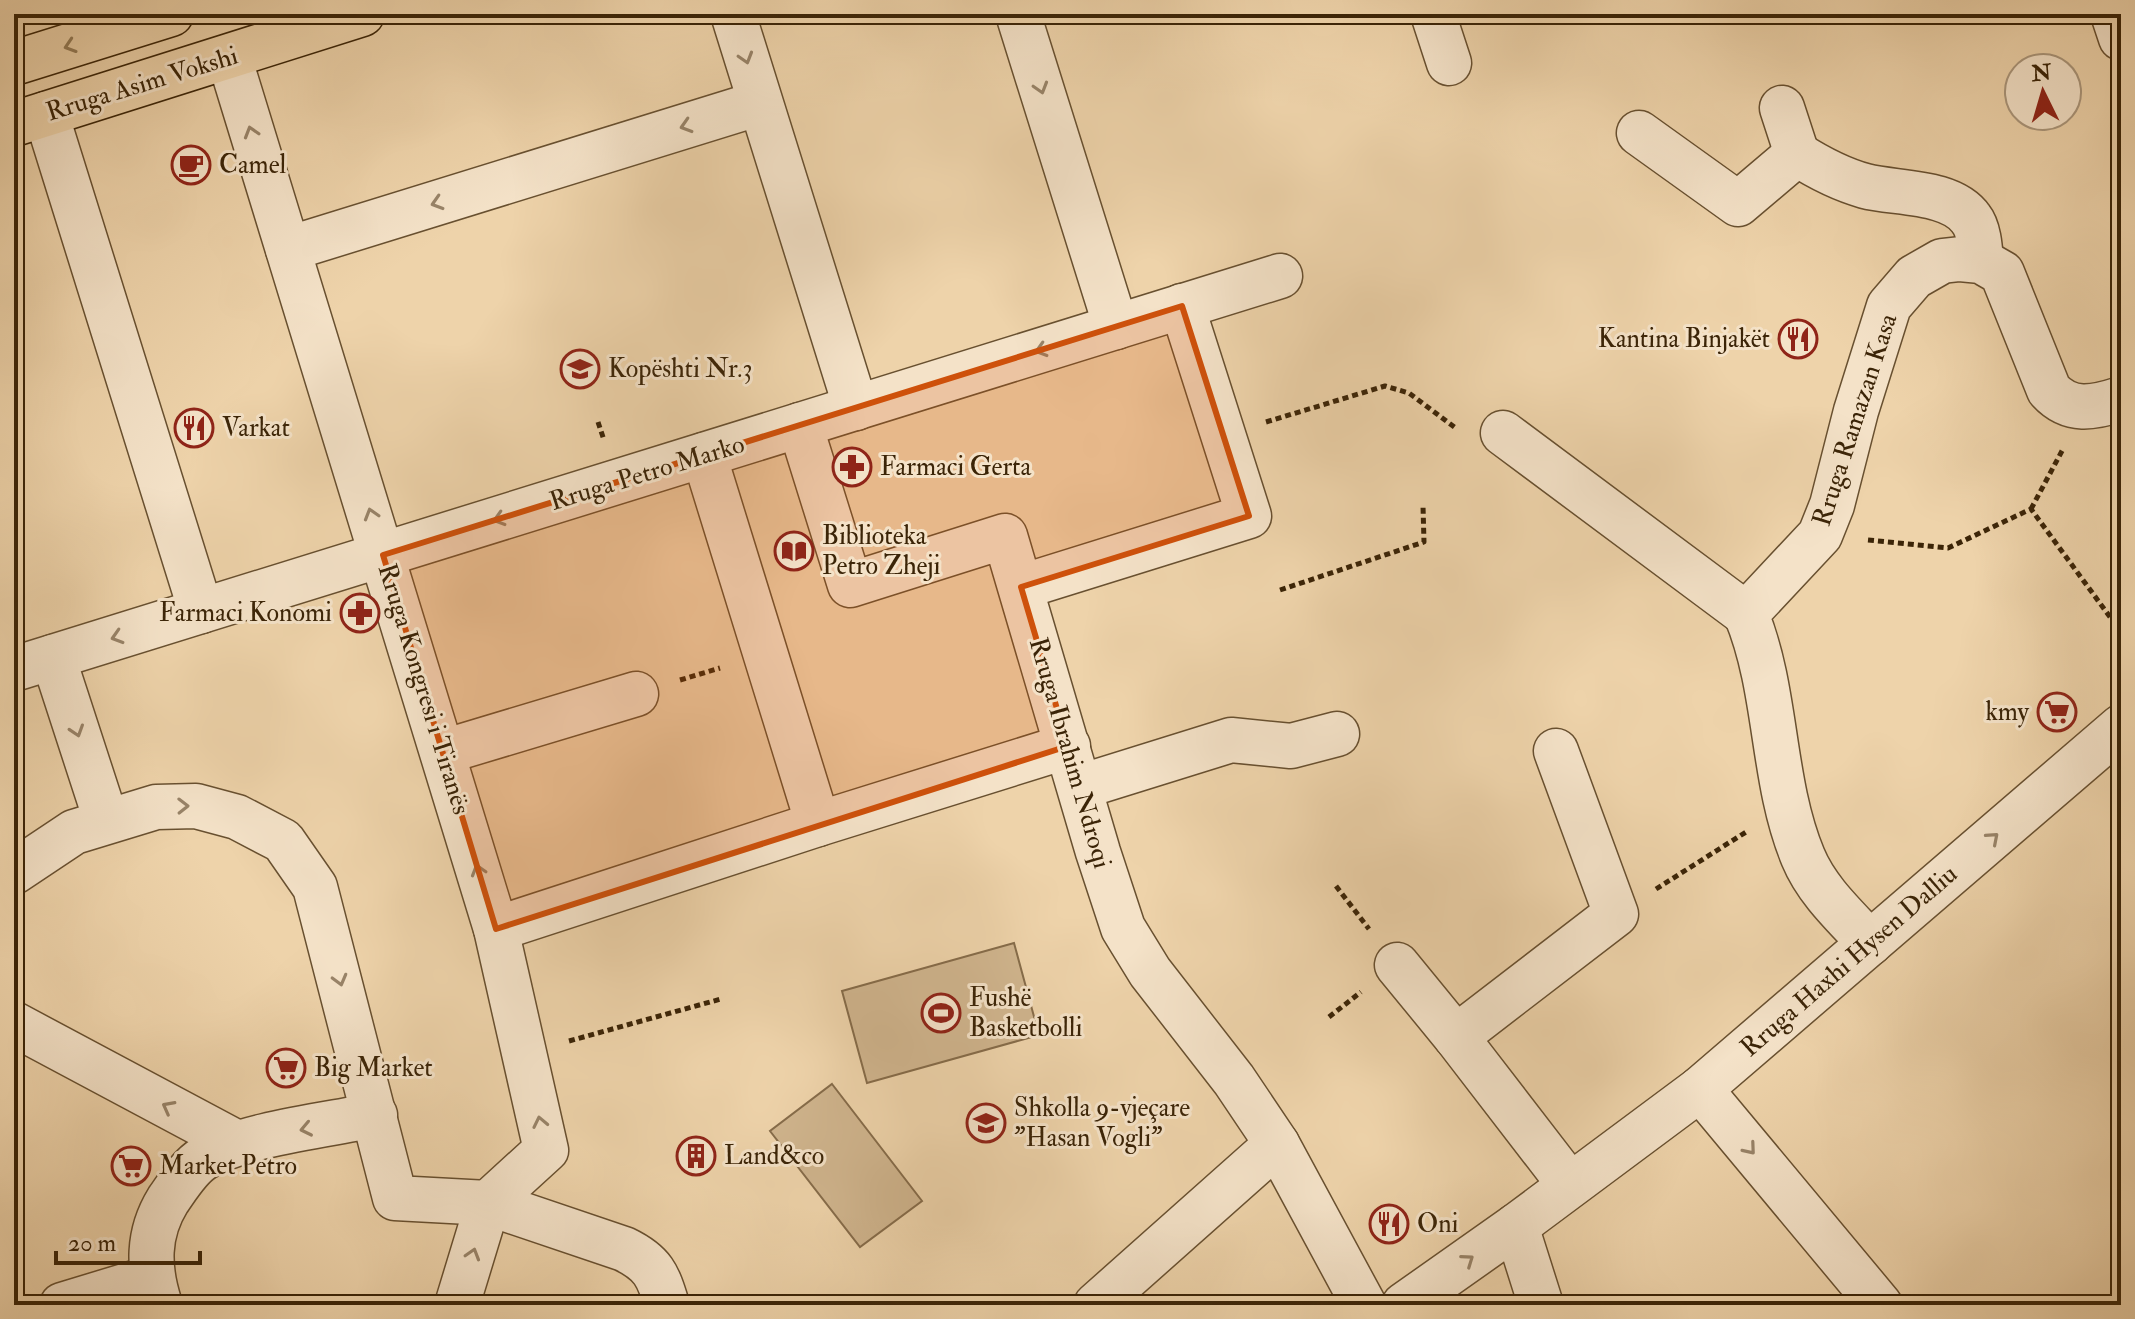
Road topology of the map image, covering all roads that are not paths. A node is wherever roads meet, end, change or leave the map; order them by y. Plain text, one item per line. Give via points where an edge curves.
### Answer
1 (171, 14) edge
2 (362, 14) edge
3 (733, 14) edge
4 (1018, 14) edge
5 (1433, 14) edge
6 (2113, 14) edge
7 (2121, 38) edge
8 (229, 57) junction
9 (14, 63) edge
10 (1449, 63) dead end
11 (760, 103) junction
12 (1782, 108) dead end
13 (30, 119) edge
14 (1639, 133) dead end
15 (1797, 154) junction
16 (288, 249) junction
17 (1981, 261) junction
18 (1280, 276) dead end
19 (1182, 306) junction
20 (1116, 327) junction
21 (2121, 399) edge
22 (856, 408) junction
23 (800, 425) junction
24 (1503, 433) dead end
25 (704, 455) junction
26 (383, 555) junction
27 (1021, 587) junction
28 (201, 611) junction
29 (1746, 614) junction
30 (34, 663) edge
31 (636, 694) road end
32 (2121, 727) edge
33 (1337, 734) dead end
34 (1556, 751) dead end
35 (443, 752) junction
36 (1074, 767) junction
37 (106, 820) junction
38 (818, 824) junction
39 (14, 872) edge
40 (496, 929) junction
41 (1870, 943) junction
42 (1397, 965) road end
43 (14, 1024) edge
44 (1456, 1037) junction
45 (1700, 1089) junction
46 (375, 1115) junction
47 (237, 1143) junction
48 (1277, 1144) junction
49 (1570, 1185) junction
50 (488, 1203) junction
51 (1516, 1226) junction
52 (156, 1292) edge
53 (62, 1305) edge
54 (457, 1305) edge
55 (667, 1305) edge
56 (1096, 1305) edge
57 (1364, 1305) edge
58 (1404, 1305) edge
59 (1541, 1305) edge
60 (1880, 1305) edge

1 -> 9 main road
2 - 8 main road, Rruga Asim Vokshi
3 -> 11 street
4 -> 20 street
5 - 10 street
6 - 7 street
8 - 13 main road, Rruga Asim Vokshi
16 -> 8 street, Rruga Kongresi i Tiranës
11 -> 16 street
11 - 22 street
12 - 15 street
13 - 28 street
14 - 15 street via 1738,204
15 - 17 street via 1868,187 1912,192 1954,205 1971,219
26 -> 16 street, Rruga Kongresi i Tiranës
17 - 21 street via 2002,273 2057,399 2085,408
17 - 29 street, Rruga Ramazan Kasa via 1942,261 1914,277 1889,306 1820,535
18 - 19 street, Rruga Petro Marko
19 - 20 street, Rruga Petro Marko
19 - 27 street via 1249,516
20 -> 22 street, Rruga Petro Marko
22 - 23 street, Rruga Petro Marko
23 - 25 street, Rruga Petro Marko
23 - 27 street, Rruga Ibrahim Ndroqi via 850,585 1005,536
24 - 29 street
25 -> 26 street, Rruga Petro Marko
25 - 38 street
26 - 28 street, Rruga Petro Marko
26 - 35 street, Rruga Kongresi i Tiranës
27 - 36 street, Rruga Ibrahim Ndroqi
28 -> 30 street, Rruga Petro Marko
29 - 41 street via 1758,644 1787,806 1803,858 1823,892
30 -> 37 street
31 - 35 street
41 -> 32 street, Rruga Haxhi Hysen Dalliu
33 - 36 street via 1291,746 1231,740
34 - 44 street via 1616,914
40 -> 35 street, Rruga Kongresi i Tiranës
36 - 38 street
36 - 48 street, Rruga Ibrahim Ndroqi via 1123,928
37 - 39 street via 74,832
37 -> 46 street via 156,807 196,806 237,817 283,841 315,887
38 - 40 street
50 -> 40 street, Rruga Kongresi i Tiranës via 546,1150
41 - 45 street, Rruga Haxhi Hysen Dalliu
42 - 44 street
47 -> 43 street
44 - 49 street
45 - 49 street, Rruga Haxhi Hysen Dalliu
45 -> 60 street
46 -> 47 street
46 - 50 street via 395,1198
47 - 52 street via 202,1159 160,1213 150,1249
48 - 56 street
48 - 57 street, Rruga Ibrahim Ndroqi
49 - 51 street, Rruga Haxhi Hysen Dalliu
54 -> 50 street
50 - 55 street via 642,1258 658,1275
58 -> 51 street, Rruga Haxhi Hysen Dalliu
51 - 59 street
52 - 53 street

